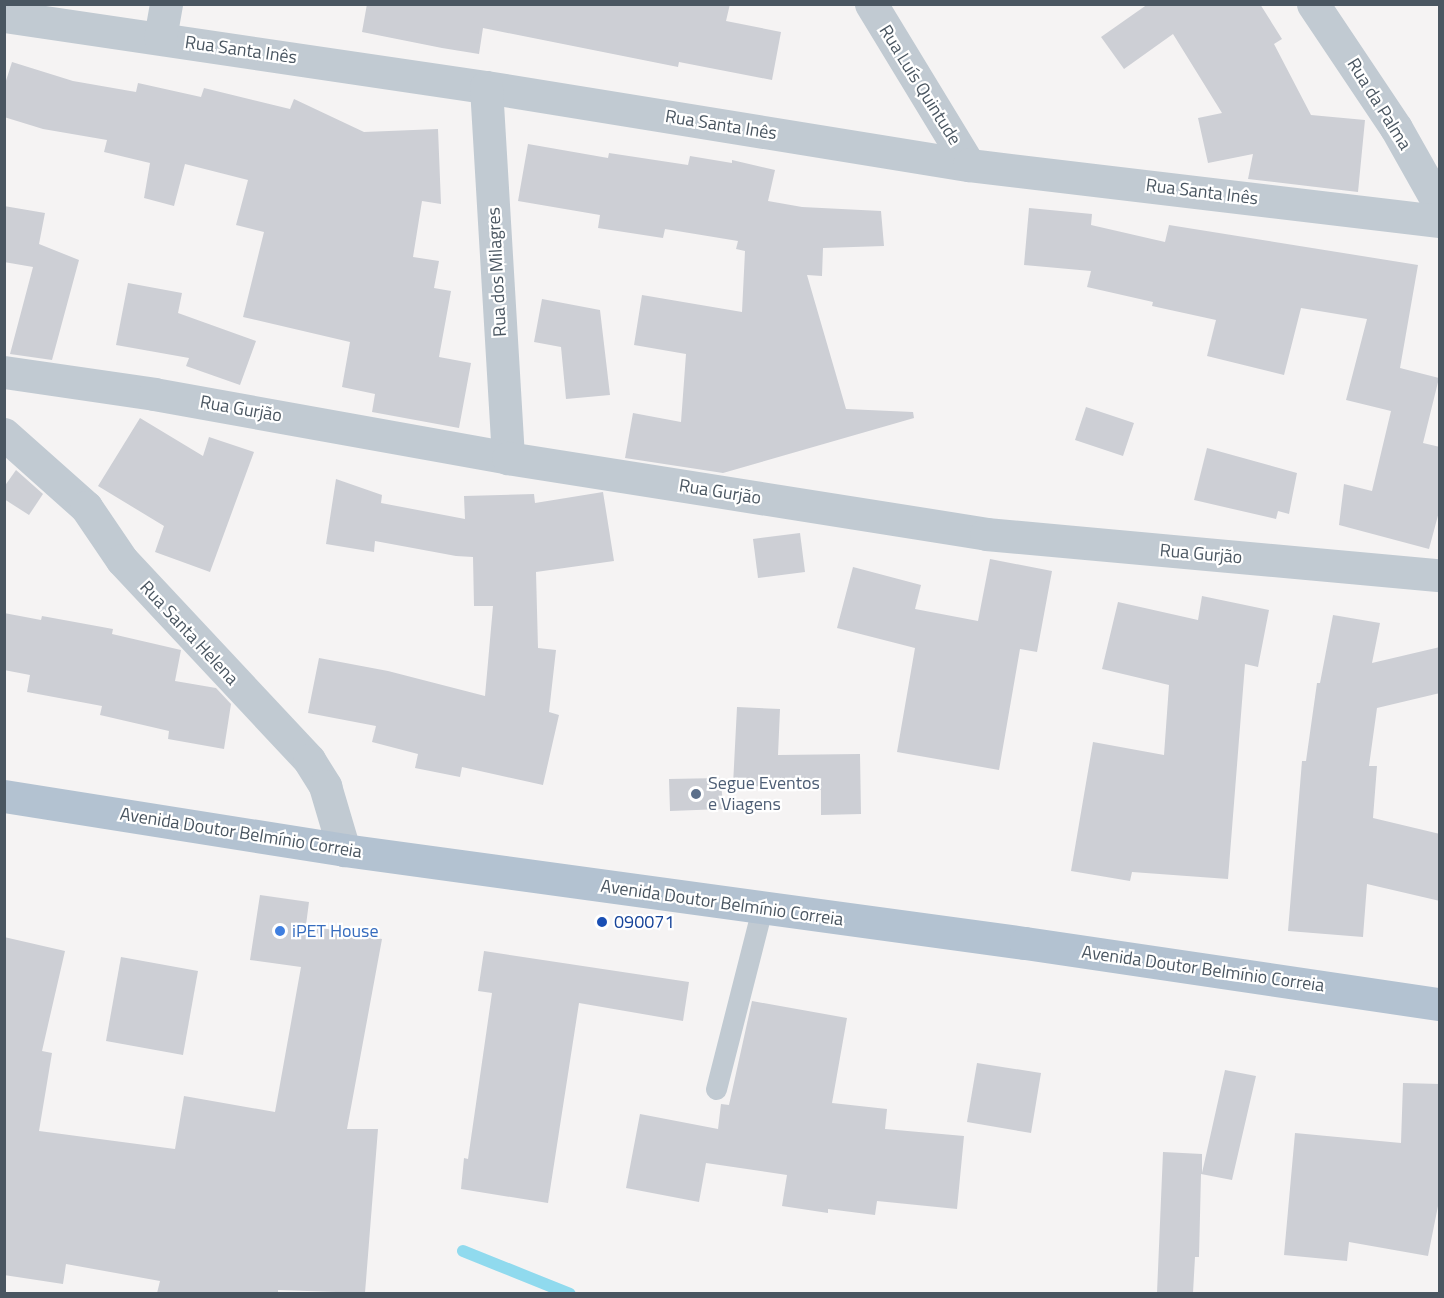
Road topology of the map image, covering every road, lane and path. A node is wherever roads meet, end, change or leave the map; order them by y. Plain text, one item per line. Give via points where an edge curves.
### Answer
1 (166, 4) edge
2 (871, 4) edge
3 (1313, 4) edge
4 (4, 15) edge
5 (160, 38) junction
6 (486, 87) junction
7 (969, 165) junction
8 (1440, 207) edge
9 (1440, 221) edge
10 (4, 372) edge
11 (4, 434) edge
12 (508, 458) junction
13 (1440, 575) edge
14 (4, 796) edge
15 (344, 850) junction
16 (762, 908) junction
17 (1440, 1004) edge
18 (716, 1089) dead end

1 - 5 street
2 - 7 street, Rua Luís Quintude
3 - 8 street, Rua da Palma via 1396,128
4 - 5 street, Rua Santa Inês
5 - 6 street, Rua Santa Inês
6 - 7 street, Rua Santa Inês
6 - 12 street, Rua dos Milagres
7 - 9 street, Rua Santa Inês
10 - 12 street, Rua Gurjão via 154,394
11 - 15 street, Rua Santa Helena via 86,507 122,560 309,760 325,786
12 - 13 street, Rua Gurjão via 986,534
14 - 15 main road, Avenida Doutor Belmínio Correia
15 - 16 main road, Avenida Doutor Belmínio Correia
16 - 17 main road, Avenida Doutor Belmínio Correia
16 - 18 lane

